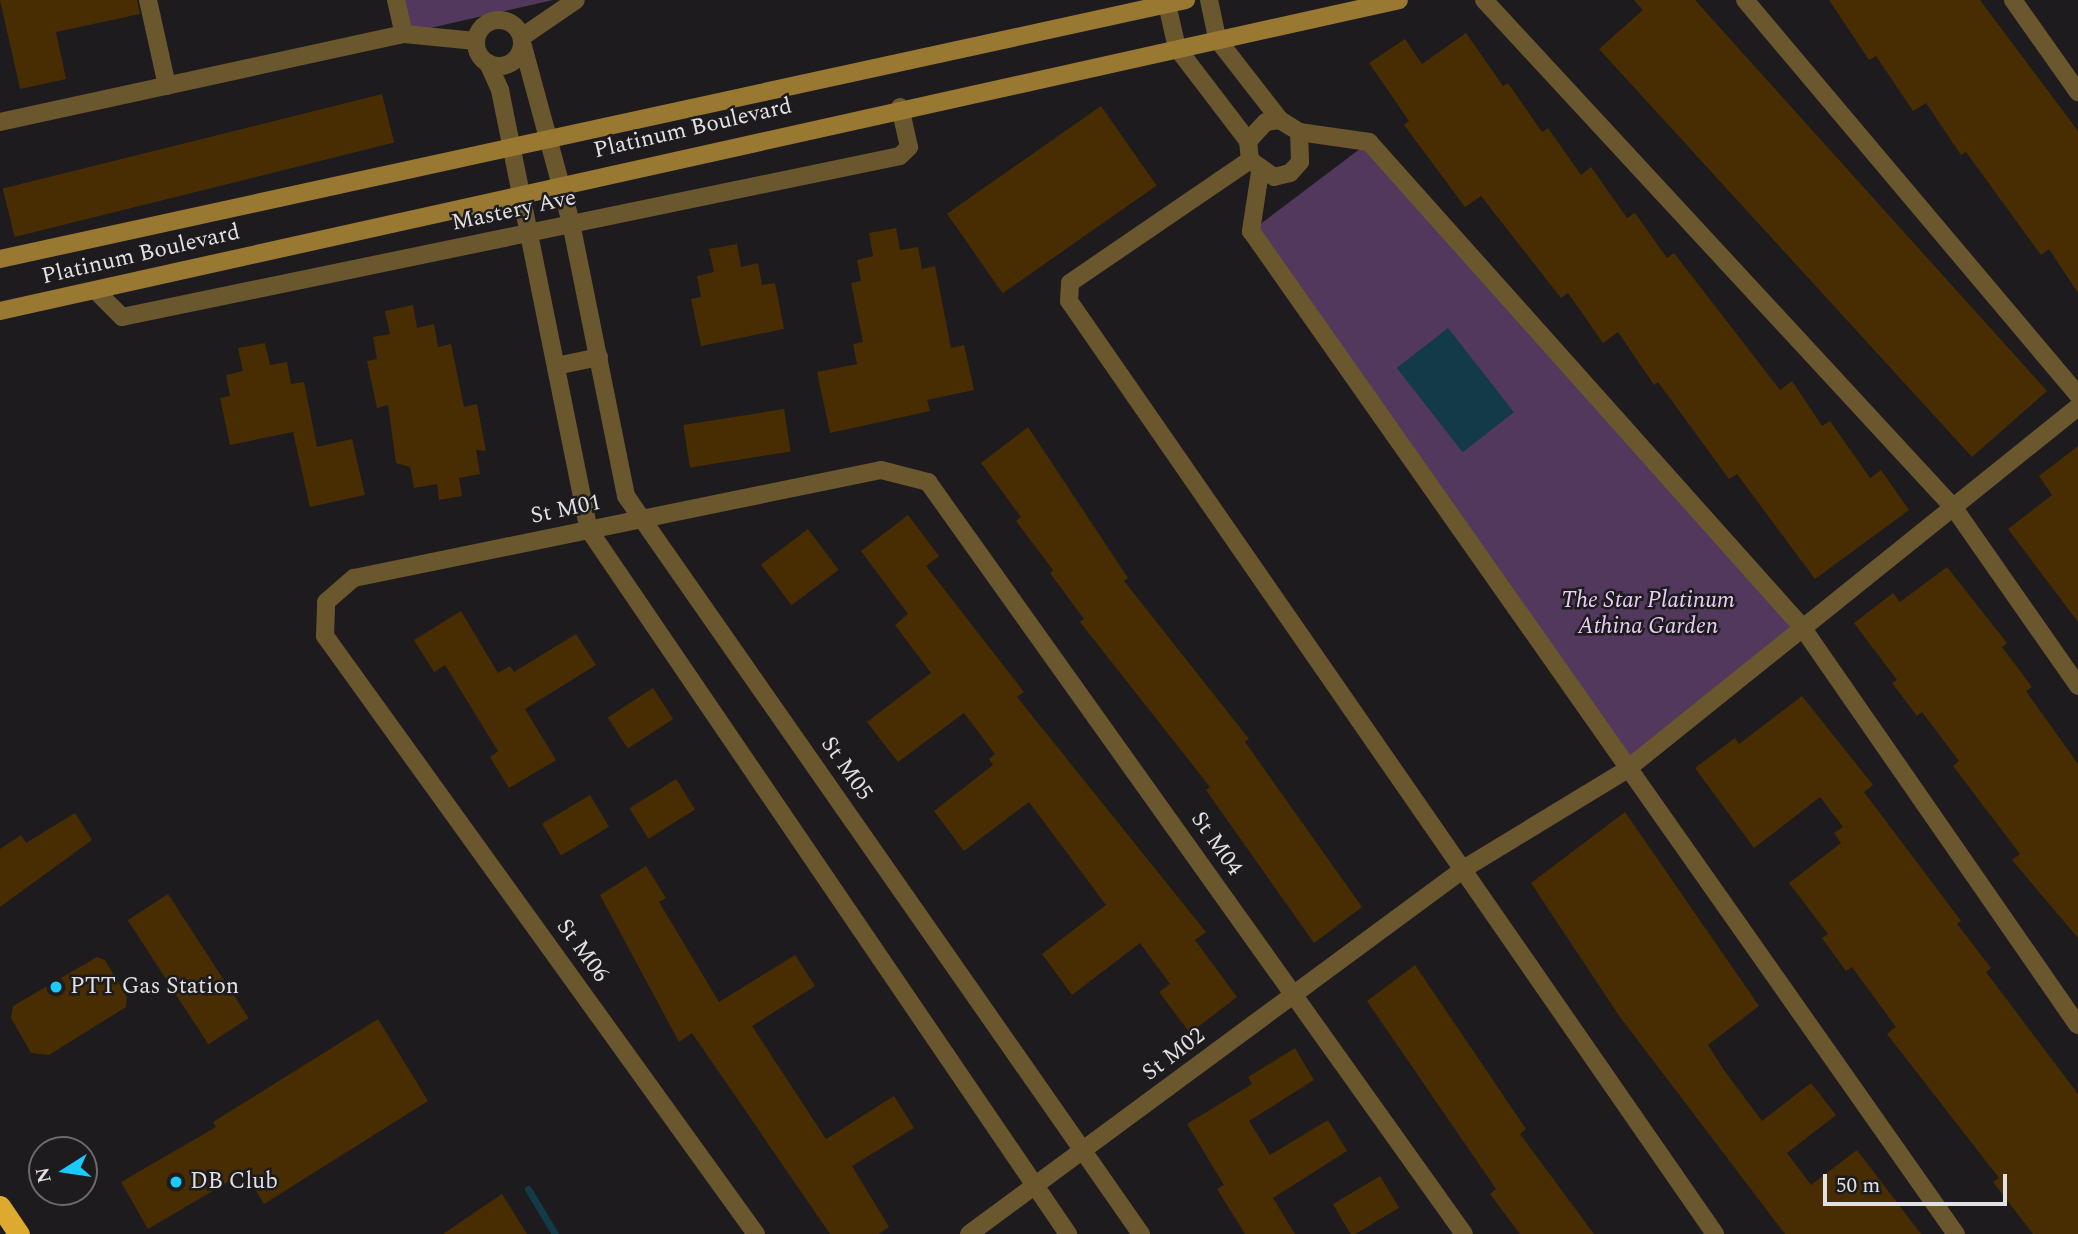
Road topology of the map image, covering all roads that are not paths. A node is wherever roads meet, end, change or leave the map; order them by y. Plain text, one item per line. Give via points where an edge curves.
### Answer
1 (148, 0) edge
2 (396, 0) edge
3 (576, 0) edge
4 (1186, 0) edge
5 (1209, 0) edge
6 (1399, 0) edge
7 (1484, 0) edge
8 (1500, 0) edge
9 (1745, 0) edge
10 (2013, 0) edge
11 (1167, 4) junction
12 (1516, 29) junction
13 (404, 34) junction
14 (1217, 39) junction
15 (476, 41) junction
16 (522, 41) junction
17 (1177, 48) junction
18 (488, 63) junction
19 (167, 86) junction
20 (2078, 92) edge
21 (900, 107) junction
22 (1280, 120) junction
23 (0, 122) edge
24 (1299, 132) junction
25 (546, 140) junction
26 (1248, 141) junction
27 (511, 148) junction
28 (1255, 166) junction
29 (562, 185) junction
30 (519, 195) junction
31 (571, 223) junction
32 (529, 233) junction
33 (0, 260) edge
34 (96, 290) junction
35 (0, 311) edge
36 (598, 357) junction
37 (556, 366) junction
38 (2078, 395) edge
39 (2078, 407) edge
40 (928, 482) joint
41 (1954, 508) junction
42 (641, 519) junction
43 (589, 530) junction
44 (1802, 627) junction
45 (2078, 686) edge
46 (368, 696) joint
47 (1626, 770) junction
48 (1465, 868) junction
49 (1294, 995) junction
50 (2078, 1026) edge
51 (1084, 1153) junction
52 (1035, 1188) junction
53 (0, 1206) edge
54 (19, 1234) edge
55 (756, 1234) edge
56 (969, 1234) edge
57 (1068, 1234) edge
58 (1141, 1234) edge
59 (1464, 1234) edge
60 (1715, 1234) edge
61 (1956, 1234) edge

1 - 19 street
2 - 13 street
3 - 16 street
4 - 11 street, Platinum Boulevard
5 - 14 street
6 - 14 street, Platinum Boulevard
7 - 12 street via 1503,23
8 - 12 street
9 - 38 street
10 - 20 street
11 - 17 street
11 - 25 street, Platinum Boulevard
12 - 41 street
13 - 15 street
13 - 19 street
14 - 17 street, Platinum Boulevard
14 - 22 street
15 - 16 street via 483,25 501,19
15 - 18 street
16 - 18 street via 513,62
16 - 25 street, St M05
17 - 21 street, Platinum Boulevard
17 - 26 street
18 - 27 street via 500,90
19 - 23 street
21 - 29 street, Platinum Boulevard
21 - 31 street, Mastery Ave via 909,147 900,156
22 - 24 street
22 - 26 street via 1266,122
24 - 28 street via 1304,147 1290,173 1275,177
24 - 44 street via 1369,142
25 - 27 street, Platinum Boulevard
25 - 29 street, St M05
26 - 28 street
27 - 30 street
27 - 33 street, Platinum Boulevard
28 - 47 street via 1251,231
28 - 48 street via 1070,283 1069,301
29 - 30 street, Platinum Boulevard
29 - 31 street, St M05
30 - 32 street
30 - 34 street, Platinum Boulevard
31 - 32 street, Mastery Ave
31 - 36 street, St M05
32 - 34 street, Mastery Ave via 122,317
32 - 37 street
34 - 35 street, Platinum Boulevard
36 - 37 street
36 - 42 street, St M05 via 626,496
37 - 43 street
39 - 41 street, St M02
40 - 42 street, St M01 via 881,470
40 - 49 street, St M04
41 - 44 street, St M02
41 - 45 street
42 - 43 street, St M01
42 - 51 street, St M05
43 - 46 street, St M01 via 354,578 326,602 325,636
43 - 52 street
44 - 47 street, St M02
44 - 50 street
46 - 55 street, St M06
47 - 48 street, St M02
47 - 61 street
48 - 49 street, St M02
48 - 60 street
49 - 51 street, St M02
49 - 59 street, St M04
51 - 52 street, St M02
51 - 58 street, St M05
52 - 56 street, St M02
52 - 57 street
53 - 54 highway

